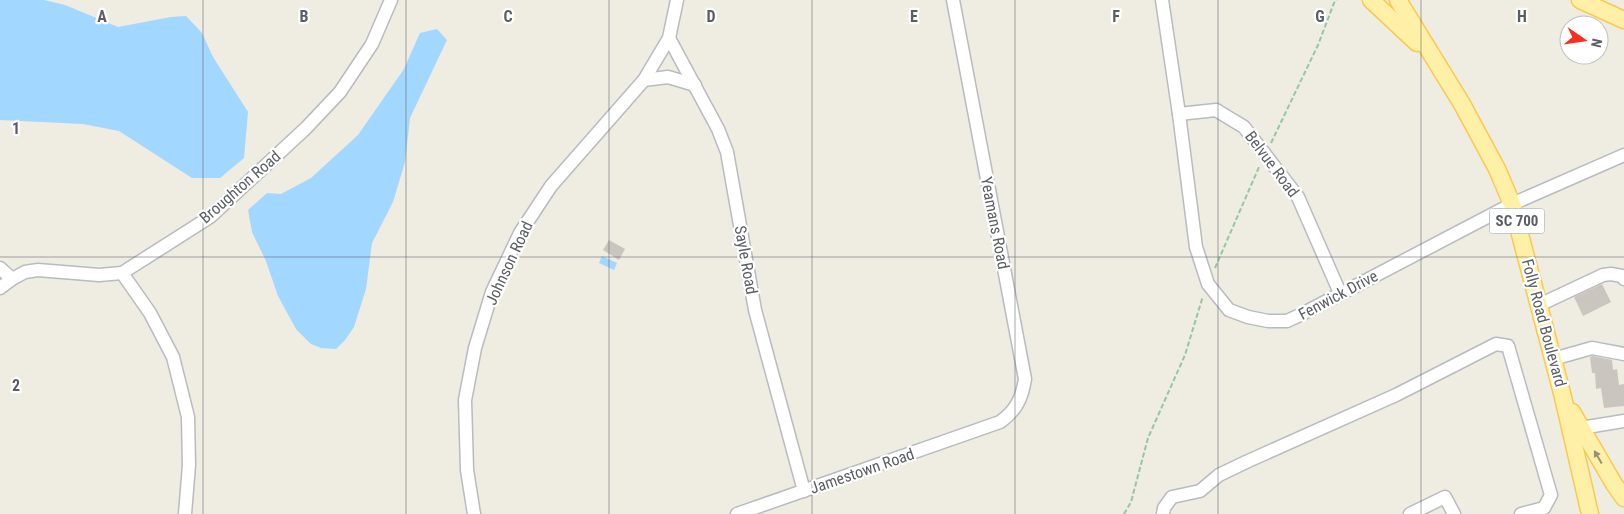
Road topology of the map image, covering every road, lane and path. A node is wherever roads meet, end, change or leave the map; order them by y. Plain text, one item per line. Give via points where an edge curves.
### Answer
1 (391, 0) edge
2 (677, 0) edge
3 (953, 0) edge
4 (1162, 0) edge
5 (1337, 0) edge
6 (1371, 0) edge
7 (1571, 0) edge
8 (1400, 2) edge
9 (1584, 2) edge
10 (1624, 20) edge
11 (669, 38) junction
12 (1434, 61) junction
13 (644, 80) junction
14 (695, 85) junction
15 (1179, 114) junction
16 (1265, 154) junction
17 (1624, 154) edge
18 (1512, 204) junction
19 (0, 268) edge
20 (122, 273) junction
21 (12, 279) junction
22 (1624, 279) edge
23 (1208, 284) junction
24 (0, 288) edge
25 (1340, 293) junction
26 (1539, 305) junction
27 (1624, 354) edge
28 (1553, 359) junction
29 (1563, 397) junction
30 (1624, 421) edge
31 (986, 428) joint
32 (1581, 428) junction
33 (804, 491) junction
34 (1624, 498) edge
35 (185, 514) edge
36 (474, 514) edge
37 (737, 514) edge
38 (1124, 514) edge
39 (1163, 514) edge
40 (1410, 514) edge
41 (1454, 514) edge
42 (1521, 514) edge
43 (1590, 514) edge

1 - 20 street, Broughton Road via 372,44 340,92 306,128 210,217
2 - 11 street, Johnson Road
3 - 31 street, Yeamans Road via 1025,379 1023,394 1012,413
4 - 15 street, Fenwick Drive
5 - 16 path
6 - 12 main road, Folly Road Boulevard / SC 700
7 - 9 main road
8 - 12 main road, Folly Road Boulevard / SC 700
9 - 10 main road
11 - 13 street, Johnson Road
11 - 14 street, Sayle Road
12 - 18 main road, Folly Road Boulevard / SC 700 via 1462,104
13 - 14 street via 668,77
13 - 36 street, Johnson Road via 551,186 520,233 492,292 475,348 465,400 467,470
14 - 33 street, Sayle Road via 727,152 755,310
15 - 16 street, Belvue Road via 1216,110 1244,127
15 - 23 street, Fenwick Drive via 1196,247
16 - 23 path
16 - 25 street, Belvue Road via 1298,197
17 - 18 street, Fenwick Drive
18 - 25 street, Fenwick Drive
18 - 26 main road, Folly Road Boulevard / SC 700
19 - 21 street
20 - 21 street, Broughton Road via 99,276 38,270
20 - 35 street via 150,313 173,357 188,417
21 - 24 street, Broughton Road
22 - 26 street via 1622,276 1603,275
23 - 25 street, Fenwick Drive via 1229,310 1268,321 1287,321
23 - 38 path via 1185,355 1148,438 1131,502
26 - 28 main road, Folly Road Boulevard / SC 700
27 - 28 street via 1592,348
28 - 29 main road, Folly Road Boulevard / SC 700
29 - 32 main road, Folly Road Boulevard / SC 700
29 - 43 main road, Folly Road Boulevard / SC 700
30 - 32 street
31 - 33 street, Jamestown Road
34 -> 32 main road, Folly Road Boulevard / SC 700
33 - 37 street, Jamestown Road
39 - 42 street via 1172,497 1200,491 1219,475 1396,395 1496,344 1508,346 1551,495 1544,508
40 - 41 street via 1445,497

